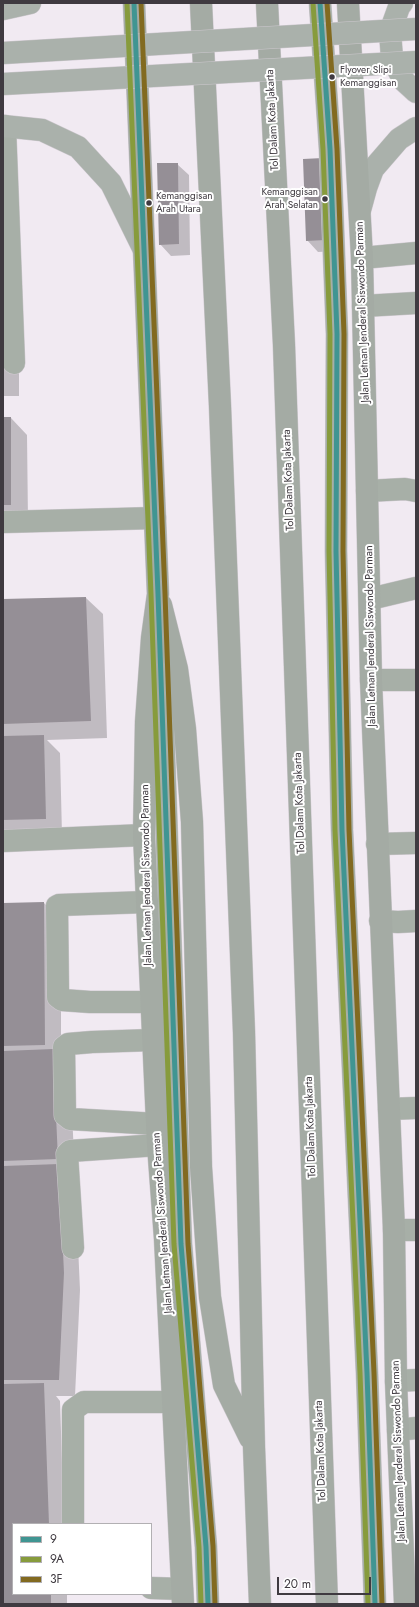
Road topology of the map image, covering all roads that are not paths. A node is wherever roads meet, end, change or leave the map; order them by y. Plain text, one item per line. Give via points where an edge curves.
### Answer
1 (30, 3) edge
2 (134, 3) edge
3 (201, 3) edge
4 (267, 3) edge
5 (320, 3) edge
6 (348, 3) edge
7 (402, 3) edge
8 (3, 9) edge
9 (416, 29) edge
10 (3, 53) edge
11 (416, 62) edge
12 (3, 84) edge
13 (416, 92) edge
14 (4, 126) edge
15 (416, 128) edge
16 (360, 213) junction
17 (144, 250) junction
18 (416, 253) edge
19 (362, 258) junction
20 (416, 303) edge
21 (364, 306) junction
22 (14, 363) dead end
23 (367, 491) junction
24 (416, 491) edge
25 (155, 518) junction
26 (3, 522) edge
27 (406, 590) edge
28 (158, 594) junction
29 (370, 599) junction
30 (371, 680) junction
31 (416, 680) edge
32 (144, 835) junction
33 (3, 841) edge
34 (416, 843) edge
35 (377, 844) junction
36 (147, 902) junction
37 (380, 921) junction
38 (416, 921) edge
39 (151, 1002) junction
40 (153, 1040) junction
41 (389, 1108) junction
42 (416, 1108) edge
43 (157, 1124) junction
44 (158, 1146) junction
45 (394, 1230) junction
46 (416, 1230) edge
47 (73, 1248) dead end
48 (406, 1380) edge
49 (173, 1402) junction
50 (407, 1429) edge
51 (254, 1447) junction
52 (73, 1523) edge
53 (410, 1582) edge
54 (152, 1588) edge
55 (183, 1597) edge
56 (208, 1604) edge
57 (260, 1604) edge
58 (327, 1604) edge
59 (375, 1604) edge
60 (406, 1604) edge

1 - 8 main road
2 - 17 highway, Jalan Letnan Jenderal Siswondo Parman
3 - 51 highway via 220,406 244,1032
4 - 58 highway, Tol Dalam Kota Jakarta via 285,361
5 - 59 street via 330,149 337,334 336,551 342,830 367,1366
6 - 16 highway, Jalan Letnan Jenderal Siswondo Parman
7 - 13 main road via 390,32 392,58 404,81
9 - 10 main road, bridge
11 - 12 main road, bridge
14 - 17 main road via 42,130 78,147 111,183
14 - 22 street
15 - 16 main road via 399,139 373,169
16 - 19 highway, Jalan Letnan Jenderal Siswondo Parman
17 - 25 highway, Jalan Letnan Jenderal Siswondo Parman
18 - 19 street
19 - 21 highway, Jalan Letnan Jenderal Siswondo Parman
20 - 21 street
21 - 23 highway, Jalan Letnan Jenderal Siswondo Parman
23 - 24 street
23 - 29 highway, Jalan Letnan Jenderal Siswondo Parman
25 - 26 street
25 - 28 highway, Jalan Letnan Jenderal Siswondo Parman
27 - 29 street
28 - 32 highway, Jalan Letnan Jenderal Siswondo Parman via 146,722
28 - 51 highway via 177,669 185,729 192,830 201,1167 210,1297 224,1385
28 - 56 street via 181,1244 206,1547
29 - 30 highway, Jalan Letnan Jenderal Siswondo Parman
30 - 31 street
30 - 35 highway, Jalan Letnan Jenderal Siswondo Parman
32 - 33 street
32 - 36 highway, Jalan Letnan Jenderal Siswondo Parman
34 - 35 street
35 - 37 highway, Jalan Letnan Jenderal Siswondo Parman
36 - 39 highway, Jalan Letnan Jenderal Siswondo Parman
36 - 39 street via 57,906 58,997 62,1000 90,1002
37 - 38 street
37 - 41 highway, Jalan Letnan Jenderal Siswondo Parman
39 - 40 highway, Jalan Letnan Jenderal Siswondo Parman
40 - 43 highway, Jalan Letnan Jenderal Siswondo Parman
40 - 43 street via 92,1042 68,1044 64,1047 65,1115 70,1119
41 - 42 street
41 - 45 highway, Jalan Letnan Jenderal Siswondo Parman
43 - 44 highway, Jalan Letnan Jenderal Siswondo Parman
44 - 47 street via 70,1151 67,1154
44 - 49 highway, Jalan Letnan Jenderal Siswondo Parman
45 - 46 street
45 - 48 highway, Jalan Letnan Jenderal Siswondo Parman
48 - 50 highway, Jalan Letnan Jenderal Siswondo Parman
49 - 52 street via 84,1402 73,1410
49 - 55 highway, Jalan Letnan Jenderal Siswondo Parman
50 - 53 highway, Jalan Letnan Jenderal Siswondo Parman
51 - 57 highway
53 - 60 highway, Jalan Letnan Jenderal Siswondo Parman
54 - 55 street

